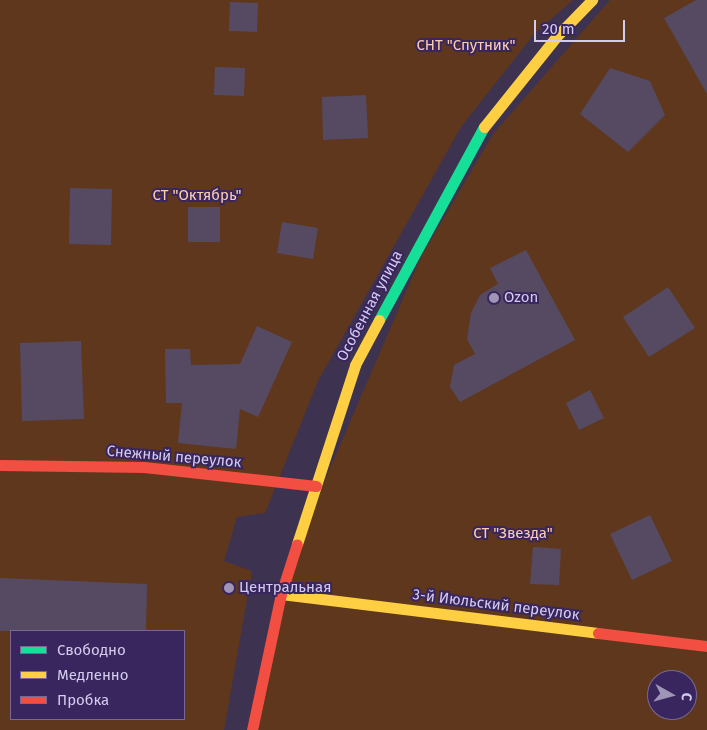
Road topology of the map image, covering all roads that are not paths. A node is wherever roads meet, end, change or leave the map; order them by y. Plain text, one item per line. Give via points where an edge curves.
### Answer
1 (592, 0) edge
2 (0, 465) edge
3 (316, 486) junction
4 (281, 594) junction
5 (707, 646) edge
6 (252, 730) edge

1 - 3 main road, Особенная улица via 556,37 479,134 355,365
2 - 3 main road, Снежный переулок via 144,466
3 - 4 main road, Особенная улица
4 - 5 main road, 3-й Июльский переулок
4 - 6 main road, Особенная улица

